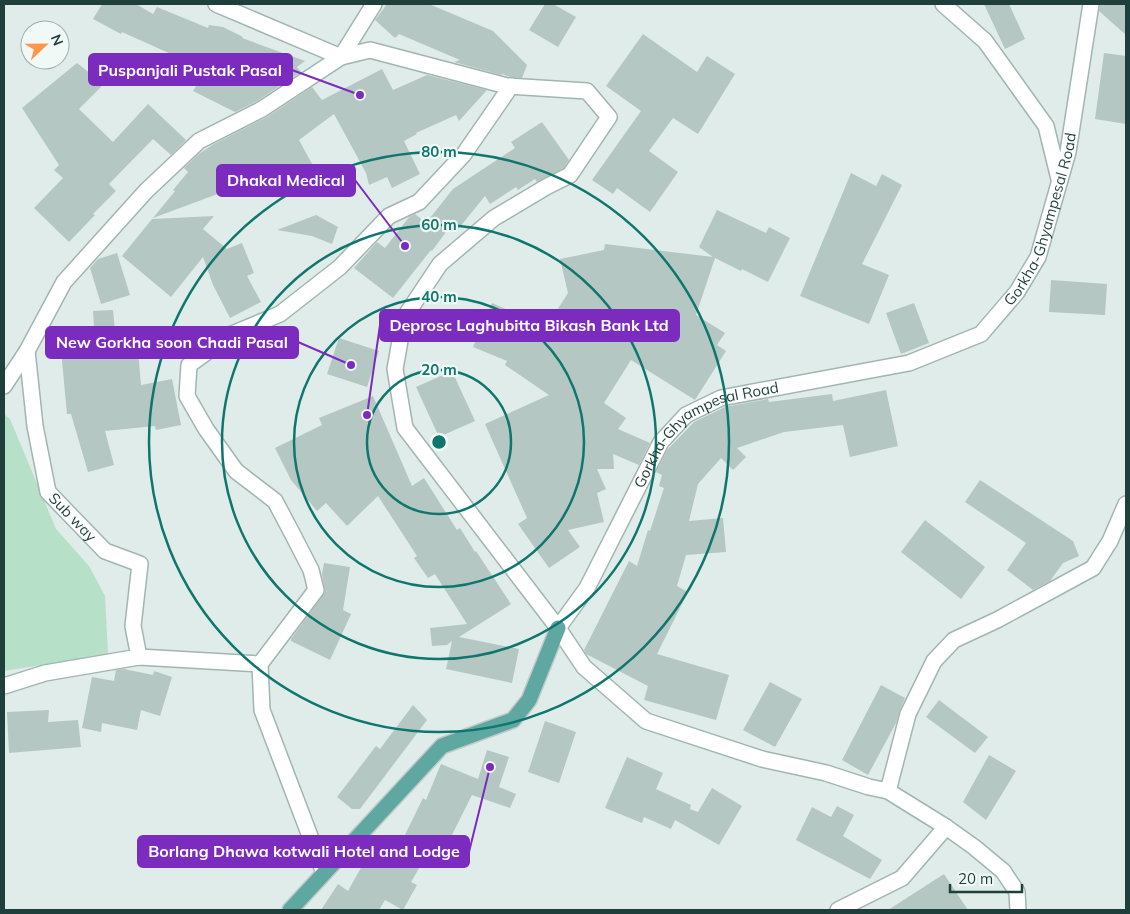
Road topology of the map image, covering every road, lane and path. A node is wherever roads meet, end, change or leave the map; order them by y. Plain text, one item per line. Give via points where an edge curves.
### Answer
1 (216, 4) edge
2 (374, 4) edge
3 (943, 4) edge
4 (1091, 4) edge
5 (341, 57) junction
6 (512, 86) junction
7 (1060, 181) junction
8 (27, 352) junction
9 (4, 386) edge
10 (1126, 504) edge
11 (558, 628) junction
12 (139, 657) junction
13 (260, 664) junction
14 (4, 686) edge
15 (888, 791) junction
16 (946, 826) junction
17 (324, 874) junction
18 (290, 910) edge
19 (838, 910) edge
20 (1018, 910) edge

1 - 5 street
2 - 5 street
3 - 7 street via 985,41 1046,126
4 - 7 street, Gorkha-Ghyampesal Road via 1068,152
5 - 6 street via 370,50
5 - 8 street via 262,110 199,141 152,184 64,282
6 - 11 street via 587,91 609,117 570,175 494,218 440,264 404,318 394,369 405,428
6 - 13 street via 464,154 419,202 389,216 340,267 280,314 232,334 189,365 187,396 236,472 275,501 311,570 316,590
7 - 11 street, Gorkha-Ghyampesal Road via 1038,257 1017,292 981,334 908,363 721,398 686,415 661,442 587,588
8 - 9 street
8 - 12 street, Sub way via 35,426 48,492 104,551 140,564 133,626
10 - 15 street via 1110,541 1093,568 954,640 934,661 908,714
11 - 15 street via 584,666 646,721 762,759
11 - 17 main road, Gorkha-Ghyampesal Road via 529,700 513,720 442,746
12 - 13 street
12 - 14 street via 44,673
13 - 17 street via 262,710
15 - 16 street
16 - 19 street via 902,878
16 - 20 street via 1003,871 1017,892
17 - 18 main road, Gorkha-Ghyampesal Road

